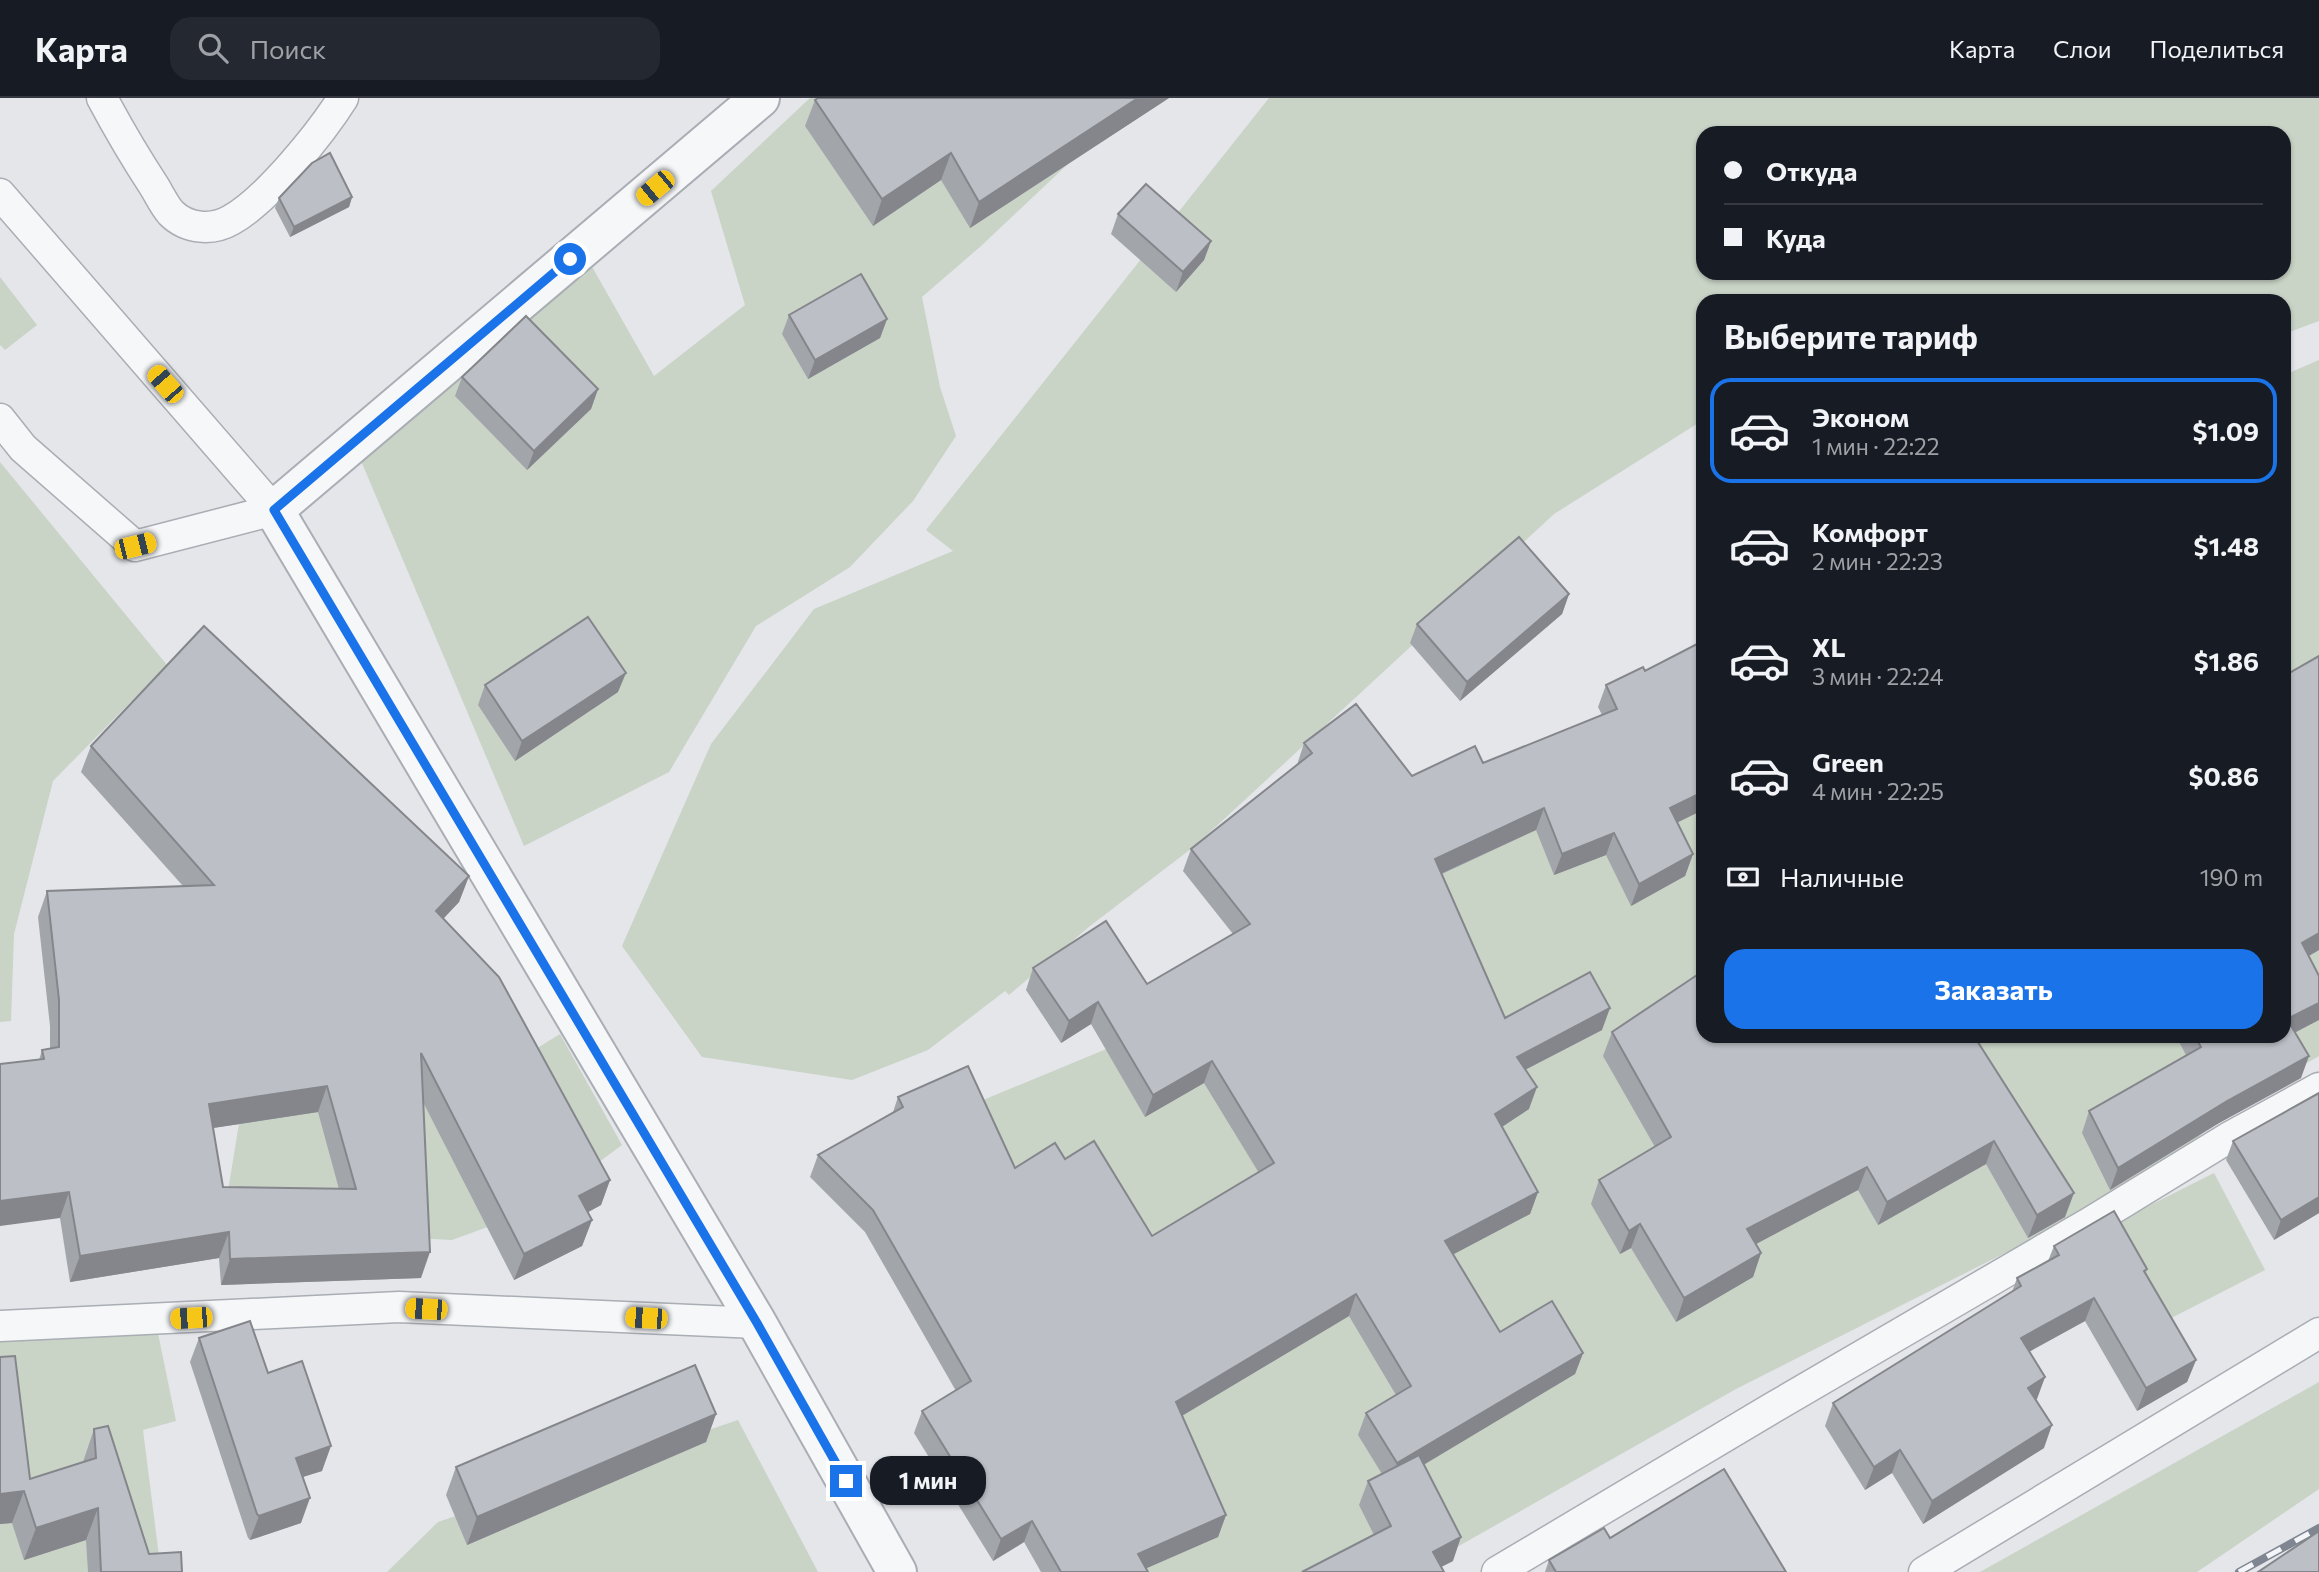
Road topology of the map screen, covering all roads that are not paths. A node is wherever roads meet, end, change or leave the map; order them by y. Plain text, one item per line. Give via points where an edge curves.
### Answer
1 (102, 98) edge
2 (343, 98) edge
3 (760, 98) edge
4 (0, 194) edge
5 (0, 419) edge
6 (274, 510) junction
7 (2319, 1088) edge
8 (757, 1323) junction
9 (0, 1326) edge
10 (2319, 1333) edge
11 (897, 1572) edge
12 (1497, 1572) edge
13 (1924, 1572) edge

1 - 2 lane via 172,213 191,227 211,227 230,221 286,172
3 - 6 street
4 - 6 lane
5 - 6 lane via 23,448 135,546
6 - 8 street
7 - 12 lane
8 - 9 lane via 399,1307
8 - 11 street
10 - 13 lane

